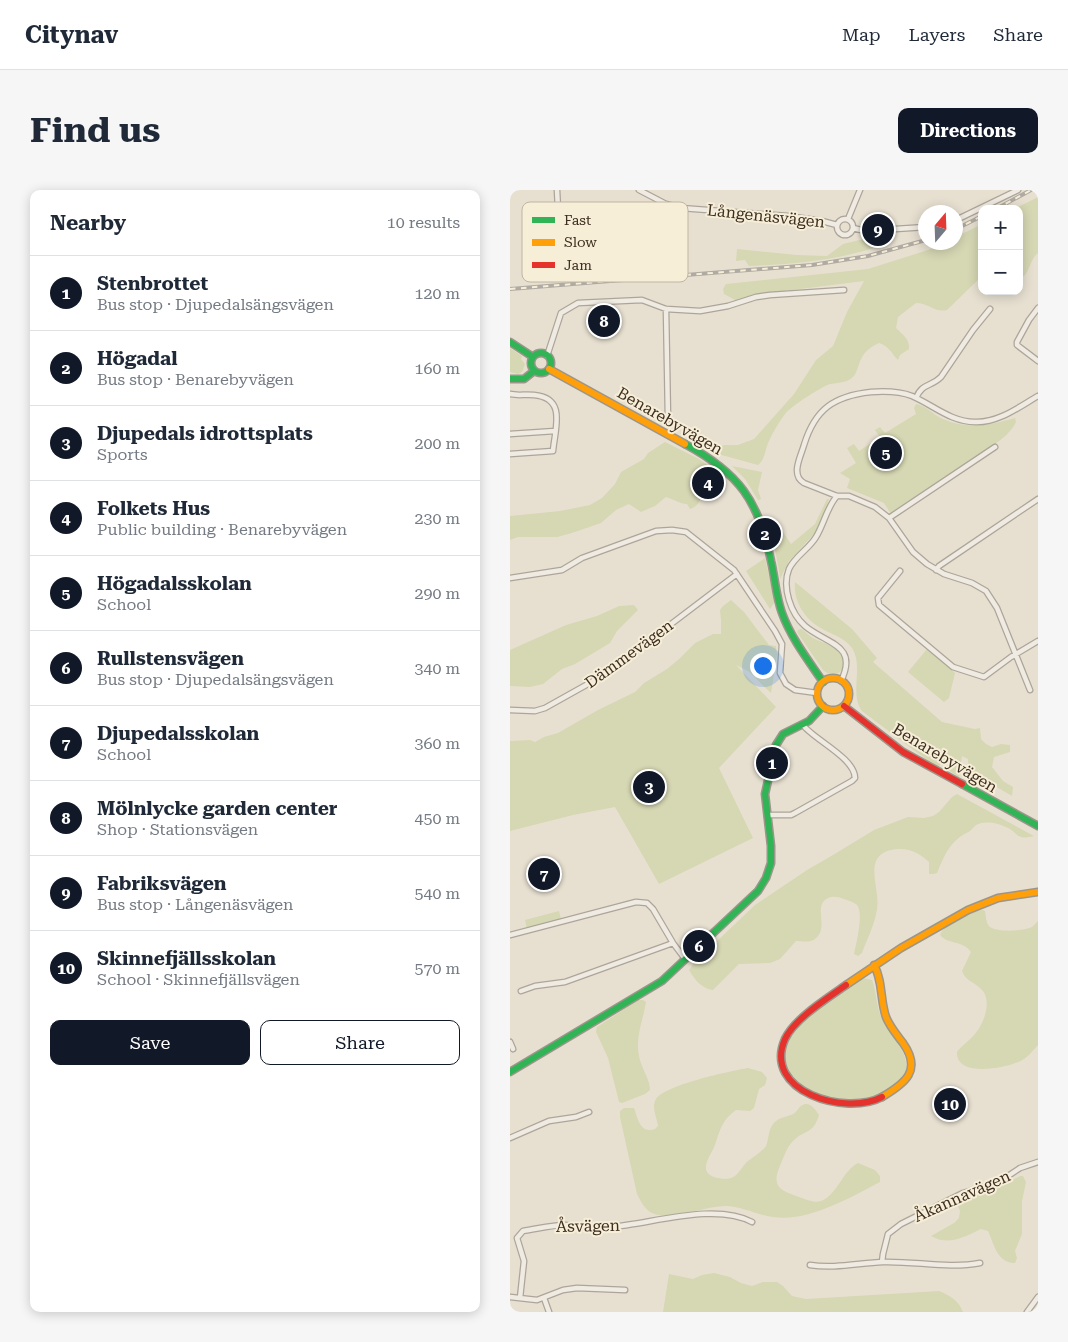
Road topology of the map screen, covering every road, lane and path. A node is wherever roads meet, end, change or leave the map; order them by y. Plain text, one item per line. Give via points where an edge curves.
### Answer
1 (639, 190) edge
2 (860, 190) edge
3 (1018, 190) edge
4 (662, 202) edge
5 (688, 209) edge
6 (963, 217) edge
7 (848, 219) junction
8 (837, 225) junction
9 (853, 228) junction
10 (918, 228) edge
11 (844, 290) dead end
12 (1038, 308) edge
13 (666, 309) junction
14 (990, 309) dead end
15 (510, 342) edge
16 (547, 356) junction
17 (533, 357) junction
18 (1038, 361) edge
19 (549, 369) junction
20 (534, 371) junction
21 (510, 379) edge
22 (510, 394) edge
23 (1038, 396) edge
24 (916, 398) junction
25 (668, 420) dead end
26 (555, 431) junction
27 (510, 434) edge
28 (995, 447) dead end
29 (510, 454) edge
30 (837, 496) junction
31 (1038, 499) edge
32 (889, 518) junction
33 (936, 570) junction
34 (900, 571) dead end
35 (737, 574) junction
36 (510, 578) edge
37 (1038, 641) edge
38 (1015, 654) junction
39 (841, 681) junction
40 (823, 682) junction
41 (1030, 690) dead end
42 (817, 694) junction
43 (823, 706) junction
44 (844, 706) junction
45 (510, 710) edge
46 (803, 725) junction
47 (767, 815) junction
48 (1038, 826) edge
49 (1038, 892) edge
50 (510, 936) edge
51 (673, 944) junction
52 (685, 959) junction
53 (874, 965) junction
54 (521, 991) dead end
55 (510, 1042) edge
56 (513, 1049) dead end
57 (510, 1072) edge
58 (589, 1112) dead end
59 (510, 1138) edge
60 (1038, 1162) edge
61 (752, 1222) dead end
62 (882, 1262) junction
63 (980, 1263) dead end
64 (810, 1265) dead end
65 (626, 1290) dead end
66 (510, 1297) edge
67 (1038, 1297) edge
68 (520, 1298) junction
69 (544, 1298) junction
70 (550, 1312) edge
71 (1027, 1312) edge

1 - 4 street, Långenäsvägen
2 - 7 street
3 - 6 street
5 - 8 street, Långenäsvägen via 788,216
7 - 8 street via 842,219
7 - 9 street
8 - 9 street via 843,235 850,234
9 - 10 street via 865,231
11 - 13 street via 756,297 700,311
12 - 18 street via 1017,342
13 - 16 street via 642,300 578,303 561,313
13 - 25 street
14 - 24 street via 941,377 921,388
15 - 17 street
16 - 17 street via 540,353
16 - 19 street via 551,362
17 - 20 street via 530,364
19 - 20 street via 542,373
19 - 40 street, Benarebyvägen via 704,454 726,469 740,484 752,500 764,529 776,591 787,624
20 - 21 street via 523,380
22 - 26 street via 534,395 550,400 557,413
23 - 24 street via 982,422 949,416
24 - 30 street via 885,391 844,397 814,420 797,473 804,483
26 - 27 street
26 - 29 street via 553,451
28 - 32 street
30 - 32 street via 869,504
30 - 39 street via 816,537 789,570 786,587 790,602 805,626 834,643 845,654 846,667
31 - 33 street
32 - 33 street via 913,552
33 - 38 street via 986,591 997,608
34 - 38 street via 877,602 953,667 984,677
35 - 36 street via 691,535 672,530 646,534 614,545 562,570
35 - 42 street via 782,644 780,668 786,684 795,690
35 - 45 street, Dämmevägen via 604,675 545,708
37 - 38 street
38 - 41 street
39 - 40 street
39 - 44 street via 848,694
40 - 42 street
42 - 43 street
43 - 44 street via 833,710
43 - 46 street
44 - 48 street, Benarebyvägen via 903,752
46 - 47 street via 783,734 776,745 765,794
46 - 47 street via 836,750 855,778 796,813
47 - 52 street via 771,854 769,871 762,885
49 - 53 street via 994,899 970,909
50 - 51 street via 642,902 653,909
51 - 52 street
51 - 54 street via 565,982
52 - 57 street via 662,981
53 - 53 street via 803,1018 784,1041 782,1060 785,1073 814,1096 840,1104 872,1102 901,1086 909,1074 911,1056 887,1019 880,977
55 - 56 street
58 - 59 street via 548,1122
60 - 62 street, Åkannavägen via 1020,1168 999,1182 963,1193 901,1224 888,1234
61 - 68 street, Åsvägen via 732,1216 702,1214 613,1227 567,1225 523,1231 517,1238 524,1262
62 - 63 street via 964,1266
62 - 64 street
65 - 69 street via 577,1288
66 - 68 street
67 - 71 street
68 - 69 street
69 - 70 street

